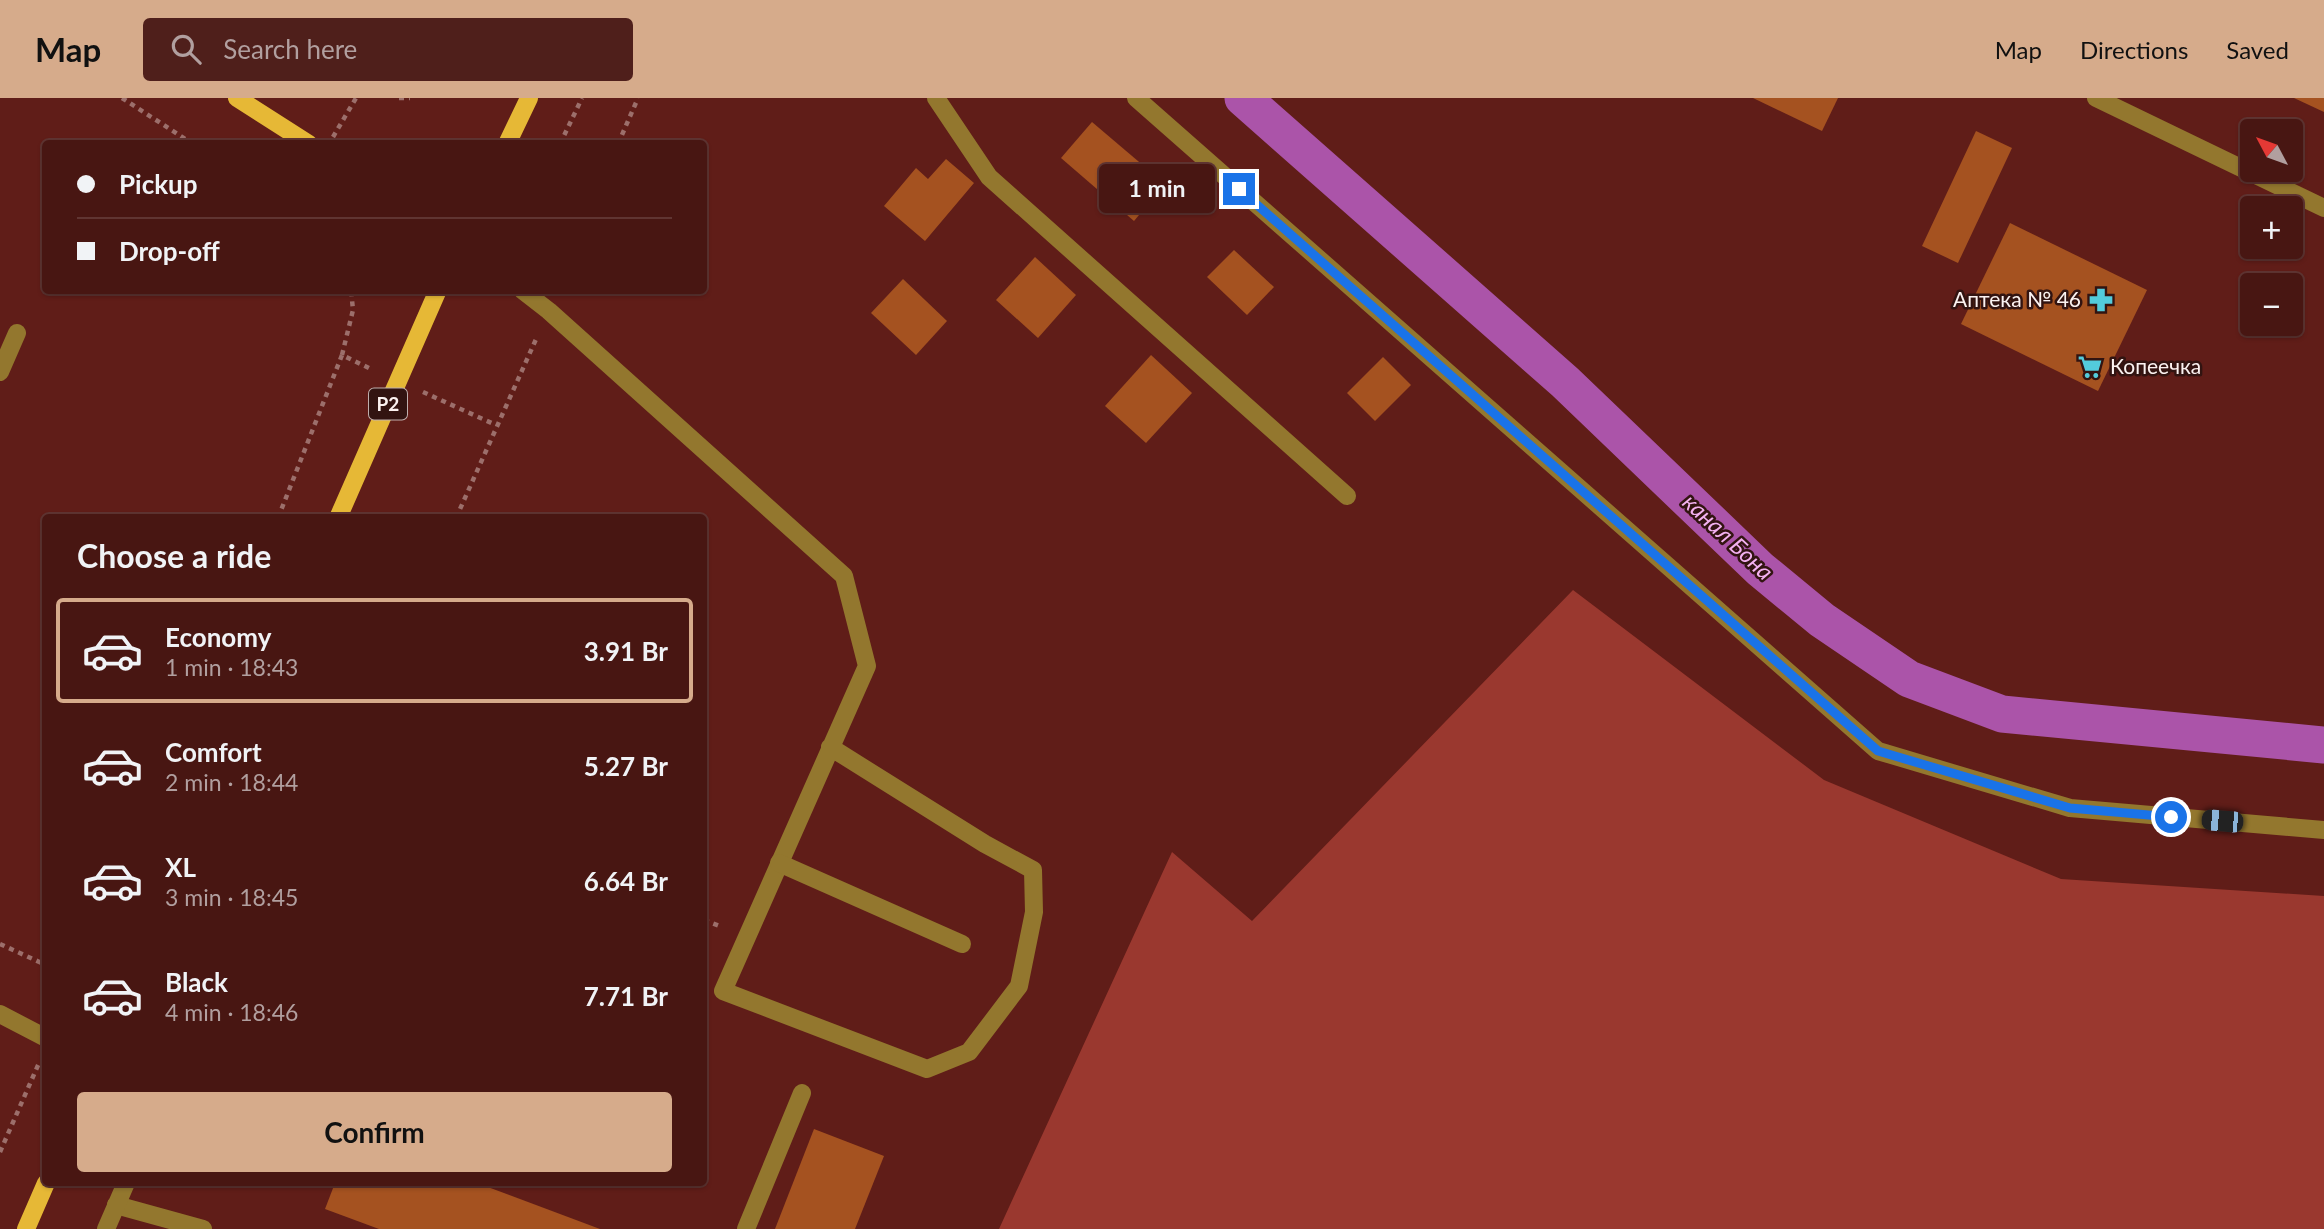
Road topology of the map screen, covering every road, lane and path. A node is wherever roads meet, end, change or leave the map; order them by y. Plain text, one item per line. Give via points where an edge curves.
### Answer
1 (122, 98) edge
2 (237, 98) edge
3 (356, 98) edge
4 (399, 98) edge
5 (410, 98) edge
6 (529, 98) edge
7 (582, 98) edge
8 (638, 98) edge
9 (936, 98) edge
10 (1136, 98) edge
11 (2096, 98) edge
12 (187, 140) edge
13 (303, 140) edge
14 (331, 140) edge
15 (509, 140) edge
16 (562, 140) edge
17 (620, 140) edge
18 (2324, 208) edge
19 (351, 294) edge
20 (436, 294) edge
21 (527, 294) edge
22 (549, 311) junction
23 (17, 333) dead end
24 (342, 355) dead end
25 (0, 372) edge
26 (1347, 496) dead end
27 (340, 514) edge
28 (458, 514) edge
29 (830, 747) junction
30 (2324, 830) edge
31 (779, 863) junction
32 (0, 944) edge
33 (962, 944) dead end
34 (42, 963) edge
35 (0, 1014) edge
36 (42, 1036) edge
37 (40, 1060) dead end
38 (802, 1093) dead end
39 (0, 1152) edge
40 (45, 1186) edge
41 (125, 1186) edge
42 (116, 1205) junction
43 (26, 1229) edge
44 (106, 1229) edge
45 (203, 1229) edge
46 (746, 1229) edge

1 - 12 path
2 - 13 main road
3 - 14 path
4 - 5 path
6 - 15 main road
7 - 16 path
8 - 17 path
9 - 26 lane via 989,177
10 - 30 lane via 1878,751 2070,808
11 - 18 lane
19 - 24 path via 353,310
20 - 27 main road, Р2
21 - 22 lane
22 - 28 path
22 - 29 lane via 844,576 867,666
23 - 25 lane
29 - 31 lane
29 - 31 lane via 1033,870 1034,912 1019,986 969,1052 927,1069 723,991
31 - 33 lane
32 - 34 path
35 - 36 lane
37 - 39 path
38 - 46 lane
40 - 43 main road
41 - 42 lane
42 - 44 lane
42 - 45 lane

